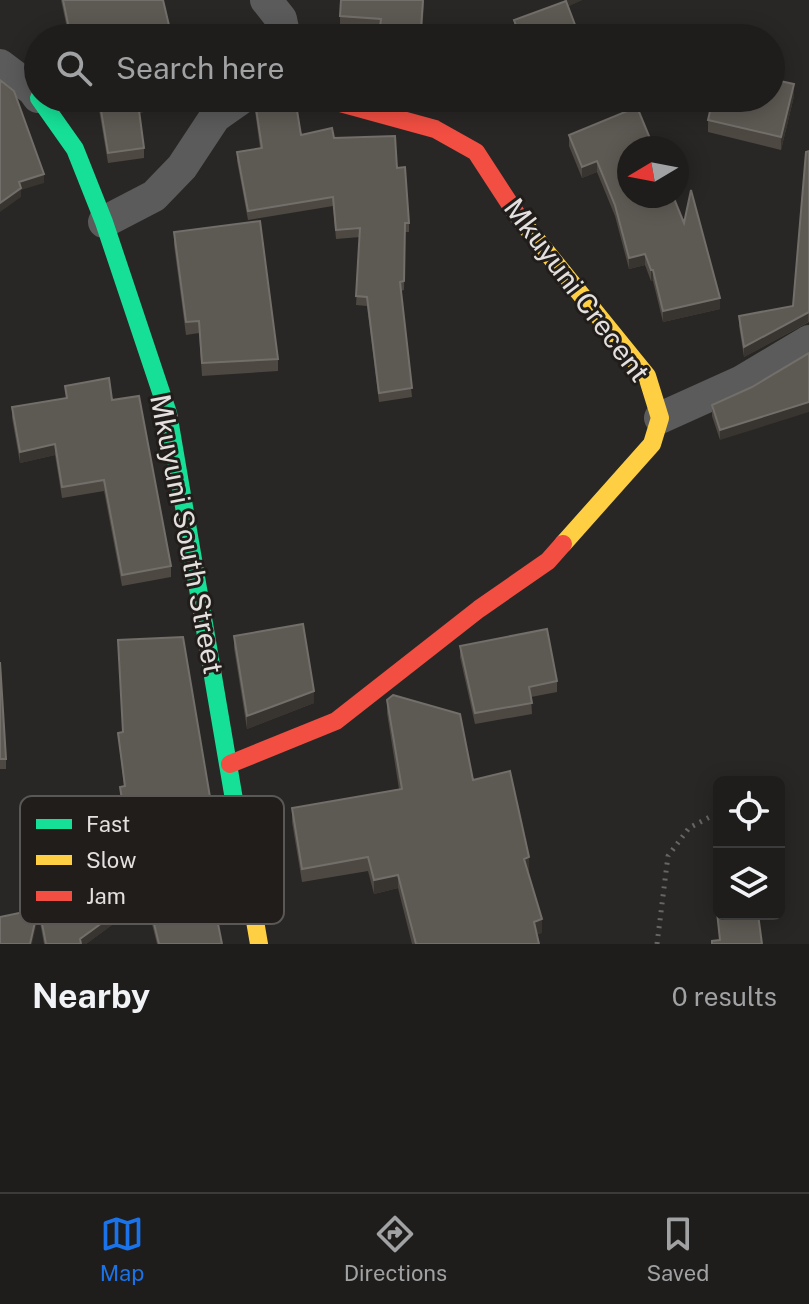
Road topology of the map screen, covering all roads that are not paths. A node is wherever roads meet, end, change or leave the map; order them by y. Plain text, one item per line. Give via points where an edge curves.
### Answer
1 (266, 0) edge
2 (282, 24) edge
3 (0, 65) edge
4 (24, 83) edge
5 (49, 112) edge
6 (222, 112) edge
7 (373, 112) edge
8 (104, 222) junction
9 (809, 341) edge
10 (660, 418) junction
11 (230, 764) junction
12 (235, 796) edge
13 (256, 924) edge
14 (259, 944) edge

1 - 2 street
3 - 4 street, Mkuyuni South Street
5 - 8 street, Mkuyuni South Street via 75,149
6 - 8 street via 154,196
7 - 10 street, Mkuyuni Crecent via 435,129 476,152 523,225 647,376
8 - 11 street, Mkuyuni South Street via 168,413
9 - 10 street via 742,381
10 - 11 street, Mkuyuni Crecent via 652,444 548,561 336,721
11 - 12 street, Mkuyuni South Street
13 - 14 street, Mkuyuni South Street

